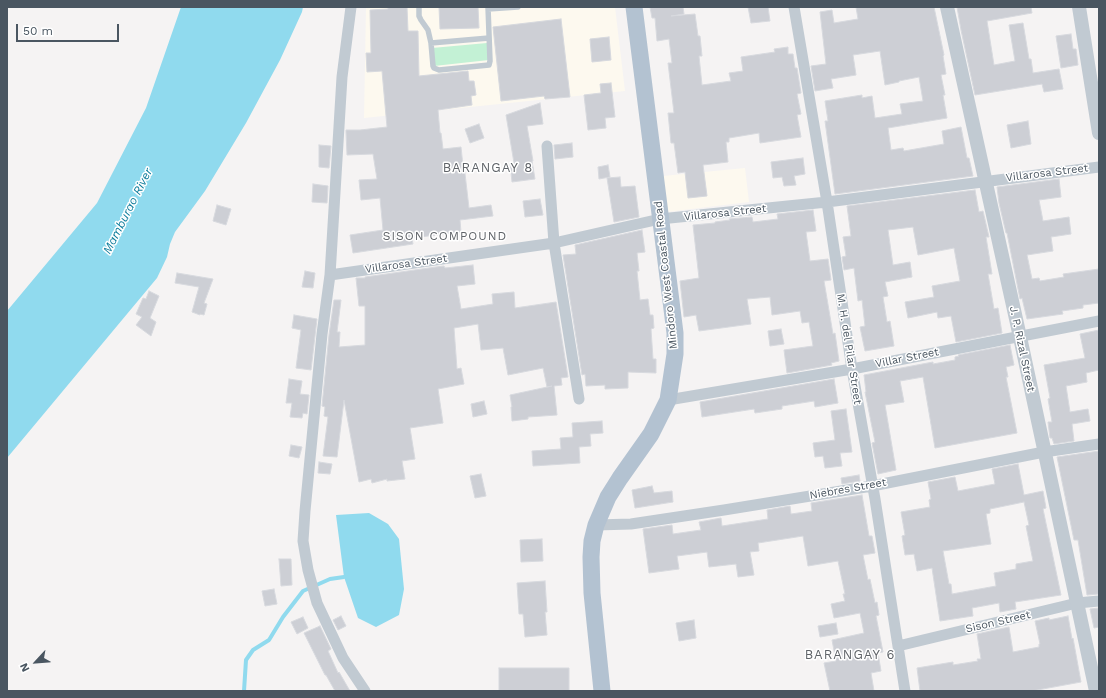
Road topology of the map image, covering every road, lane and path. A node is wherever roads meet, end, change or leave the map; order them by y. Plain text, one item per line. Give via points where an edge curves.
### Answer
1 (351, 7) edge
2 (419, 7) edge
3 (516, 7) edge
4 (634, 7) edge
5 (794, 7) edge
6 (946, 7) edge
7 (1078, 7) edge
8 (488, 8) edge
9 (489, 38) junction
10 (431, 43) junction
11 (1099, 133) edge
12 (547, 146) dead end
13 (1099, 166) edge
14 (985, 181) junction
15 (827, 202) junction
16 (660, 219) junction
17 (554, 244) junction
18 (330, 275) junction
19 (1099, 322) edge
20 (1020, 337) junction
21 (852, 369) junction
22 (579, 399) dead end
23 (668, 400) junction
24 (1099, 444) edge
25 (1044, 452) junction
26 (872, 486) junction
27 (596, 525) junction
28 (1099, 601) edge
29 (1077, 603) junction
30 (898, 646) junction
31 (365, 691) edge
32 (602, 691) edge
33 (905, 691) edge
34 (1097, 691) edge

1 - 18 street via 342,77
2 - 10 lane via 419,16 428,30
3 - 8 lane
4 - 16 main road, Mindoro West Coastal Road
5 - 15 street, M. H. del Pilar Street
6 - 14 street, J. P. Rizal Street
7 - 11 street
8 - 9 lane
9 - 10 lane
9 - 10 lane via 490,63 487,66 436,69 433,66
12 - 17 street
13 - 14 street, Villarosa Street
14 - 15 street, Villarosa Street
14 - 20 street, J. P. Rizal Street
15 - 16 street, Villarosa Street
15 - 21 street, M. H. del Pilar Street
16 - 17 street, Villarosa Street
16 - 23 main road, Mindoro West Coastal Road via 675,354
17 - 18 street, Villarosa Street
17 - 22 street
18 - 31 street via 322,334 303,541 317,602 343,658
19 - 20 street, Villar Street
20 - 21 street, Villar Street
20 - 25 street, J. P. Rizal Street
21 - 23 street, Villar Street
21 - 26 street, M. H. del Pilar Street
23 - 27 main road, Mindoro West Coastal Road via 651,434 608,497
24 - 25 street, Niebres Street
25 - 26 street, Niebres Street
25 - 29 street, J. P. Rizal Street
26 - 27 street, Niebres Street via 631,524
26 - 30 street, M. H. del Pilar Street
27 - 32 main road, Mindoro West Coastal Road via 592,541 592,593
28 - 29 street, Sison Street
29 - 30 street, Sison Street
29 - 34 street, J. P. Rizal Street
30 - 33 street, M. H. del Pilar Street

